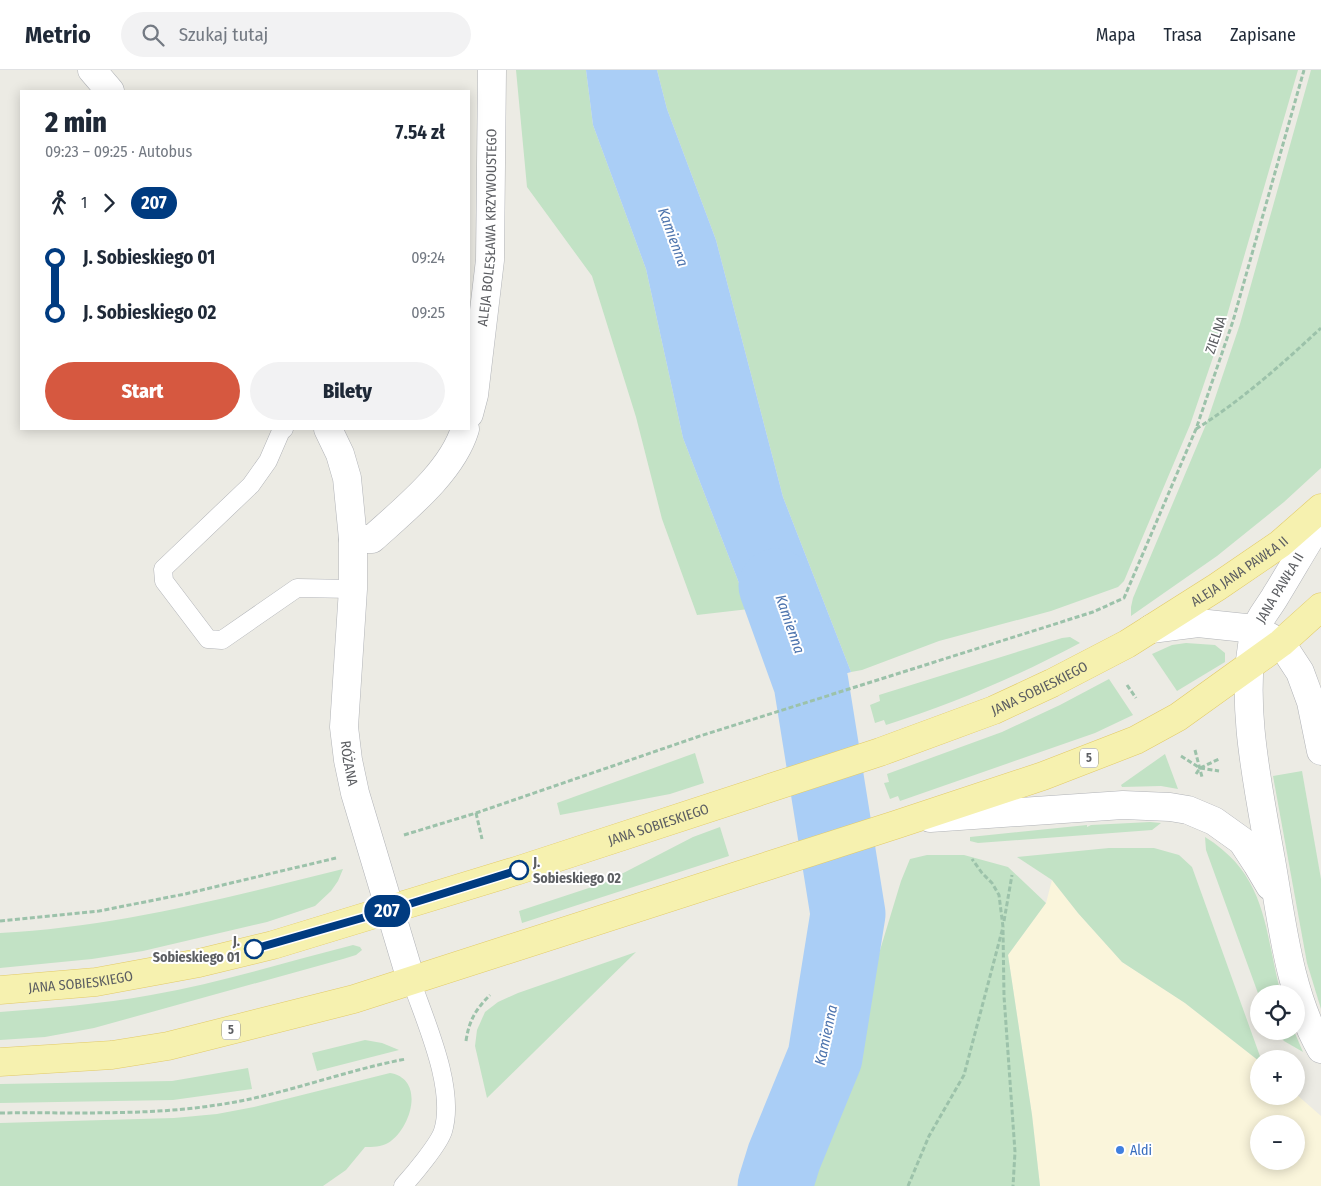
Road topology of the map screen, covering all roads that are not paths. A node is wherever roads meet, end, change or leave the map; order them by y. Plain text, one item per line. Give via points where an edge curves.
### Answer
1 (92, 70) edge
2 (492, 70) edge
3 (109, 90) edge
4 (470, 410) edge
5 (282, 430) edge
6 (328, 430) edge
7 (465, 430) edge
8 (1321, 508) edge
9 (1321, 521) edge
10 (353, 539) junction
11 (353, 589) junction
12 (1321, 607) edge
13 (1151, 629) junction
14 (1255, 629) junction
15 (1281, 643) junction
16 (1250, 667) junction
17 (1321, 751) edge
18 (904, 822) junction
19 (390, 910) junction
20 (1280, 912) junction
21 (412, 980) junction
22 (0, 990) edge
23 (1321, 1049) edge
24 (0, 1062) edge
25 (403, 1186) edge

1 - 3 street
2 - 4 street, ALEJA BOLESŁAWA KRZYWOUSTEGO via 490,260
5 - 11 lane via 251,485 163,569 164,581 208,639 222,640 297,588
6 - 10 street, RÓŻANA via 347,478
7 - 10 street via 443,469 418,496 372,539
8 - 13 main road, ALEJA JANA PAWŁA II via 1280,544
9 - 14 street, JANA PAWŁA II
10 - 11 street, RÓŻANA
11 - 19 street, RÓŻANA via 344,727 354,793
12 - 15 main road, 5
13 - 14 street via 1198,623
13 - 19 main road, JANA SOBIESKIEGO via 1052,684 994,710 880,752
14 - 15 street
14 - 16 street
15 - 16 main road, 5
15 - 17 street via 1300,672 1311,702
16 - 18 main road, 5 via 1178,717 1136,740 1043,776
16 - 20 street via 1250,709 1257,779
18 - 20 street via 1123,805 1188,810 1214,821 1242,841 1270,887
18 - 21 main road, 5
19 - 21 street, RÓŻANA
19 - 22 main road, JANA SOBIESKIEGO via 199,962 96,982
20 - 23 street via 1298,998
21 - 24 main road, 5 via 168,1046 112,1055
21 - 25 lane via 443,1080 446,1107 443,1132

